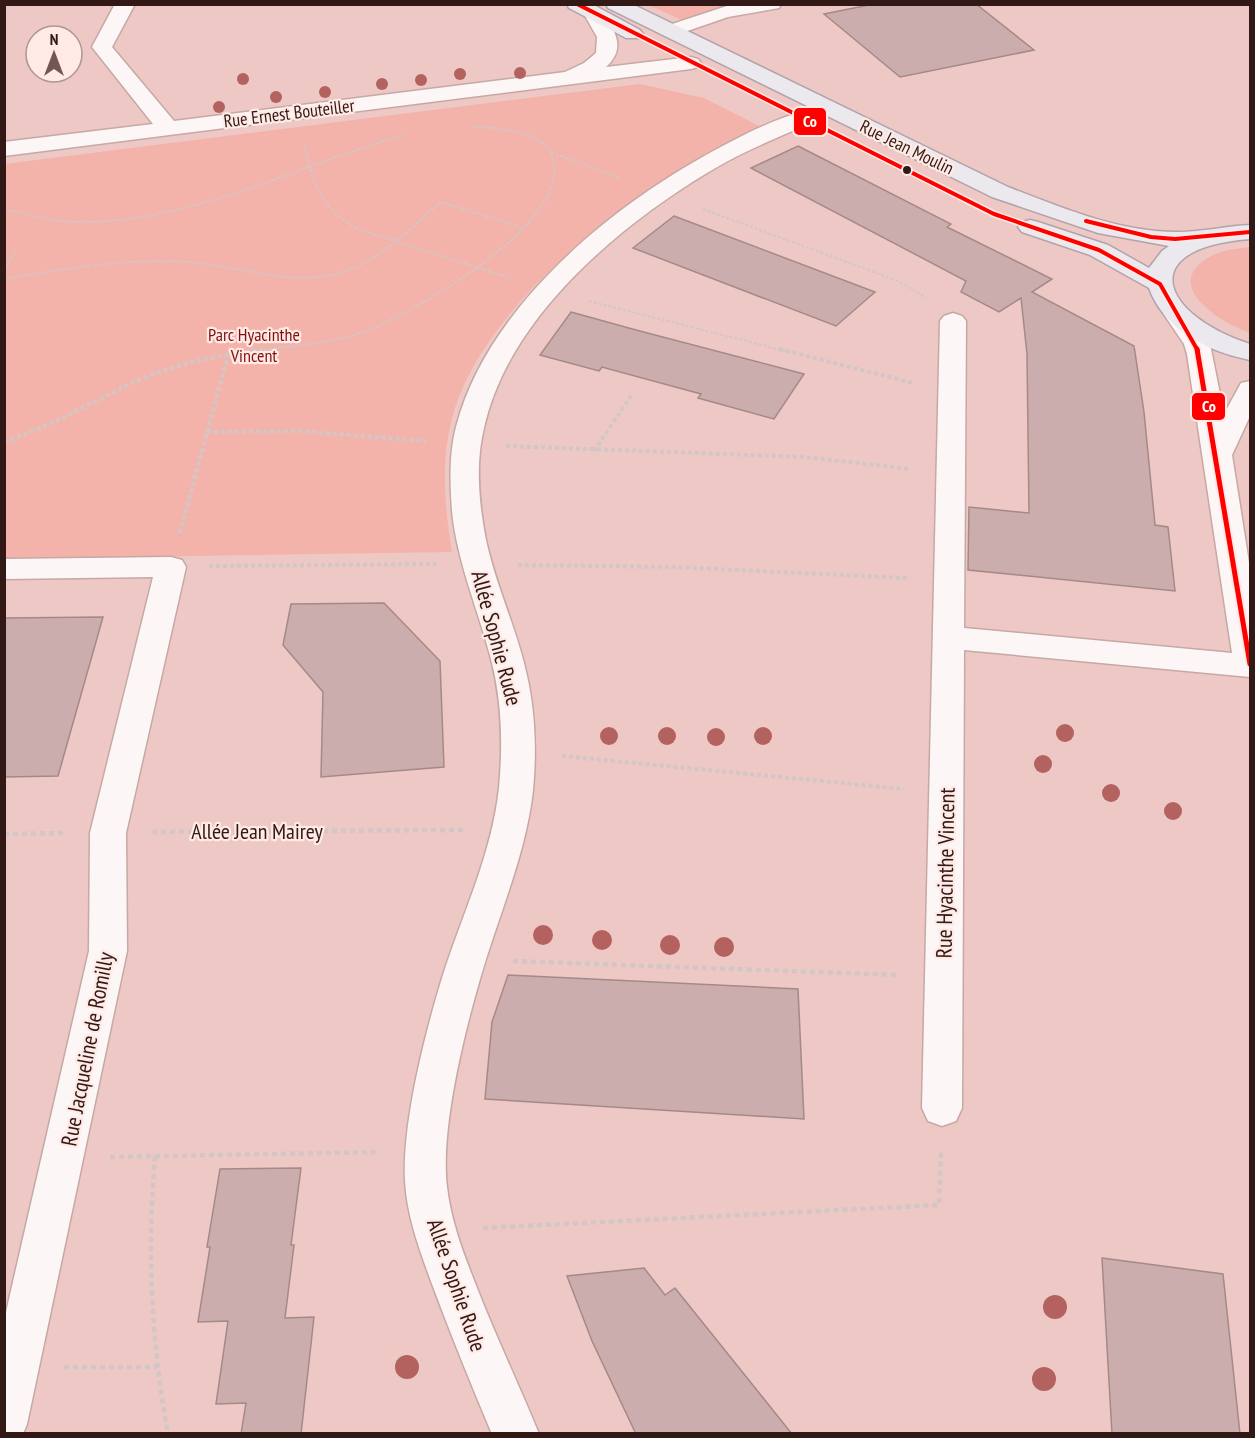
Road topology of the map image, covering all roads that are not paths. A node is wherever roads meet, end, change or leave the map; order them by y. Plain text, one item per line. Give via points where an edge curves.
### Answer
1 (125, 4) edge
2 (615, 4) edge
3 (772, 4) edge
4 (585, 9) edge
5 (669, 31) junction
6 (691, 63) junction
7 (573, 76) junction
8 (801, 118) junction
9 (168, 128) junction
10 (4, 149) edge
11 (1238, 231) edge
12 (1160, 284) junction
13 (1176, 313) junction
14 (953, 321) road end
15 (1251, 352) edge
16 (1251, 389) edge
17 (1218, 455) junction
18 (4, 568) edge
19 (948, 637) junction
20 (1251, 665) edge
21 (942, 1108) road end
22 (4, 1424) edge
23 (516, 1434) edge

1 - 9 street via 102,47
2 - 5 main road, Rue Jean Moulin
3 - 5 street via 724,12
4 - 6 main road, Rue Jean Moulin
4 - 7 street, Rue Ernest Bouteiller via 608,40 608,48 598,64
5 - 11 main road, Rue Jean Moulin via 1000,192 1047,211 1151,237 1175,239
6 - 7 street, Rue Ernest Bouteiller
6 - 8 main road, Rue Jean Moulin
7 - 9 street, Rue Ernest Bouteiller
8 - 12 main road, Rue Jean Moulin via 994,214 1100,250
8 - 23 street, Allée Sophie Rude via 770,130 686,175 612,230 549,291 513,334 471,423 467,444 468,520 477,564 513,682 517,716 515,793 509,829 447,1026 435,1085 426,1182 434,1231 478,1350
9 - 10 street, Rue Ernest Bouteiller
11 - 12 main road via 1190,242 1173,253 1162,267
12 - 13 main road
13 - 15 main road via 1199,331
13 - 17 street via 1200,354
14 - 19 street, Rue Hyacinthe Vincent
16 - 17 street
17 - 20 street
18 - 22 street, Rue Jacqueline de Romilly via 171,567 108,833 108,951
19 - 20 street
19 - 21 street, Rue Hyacinthe Vincent

